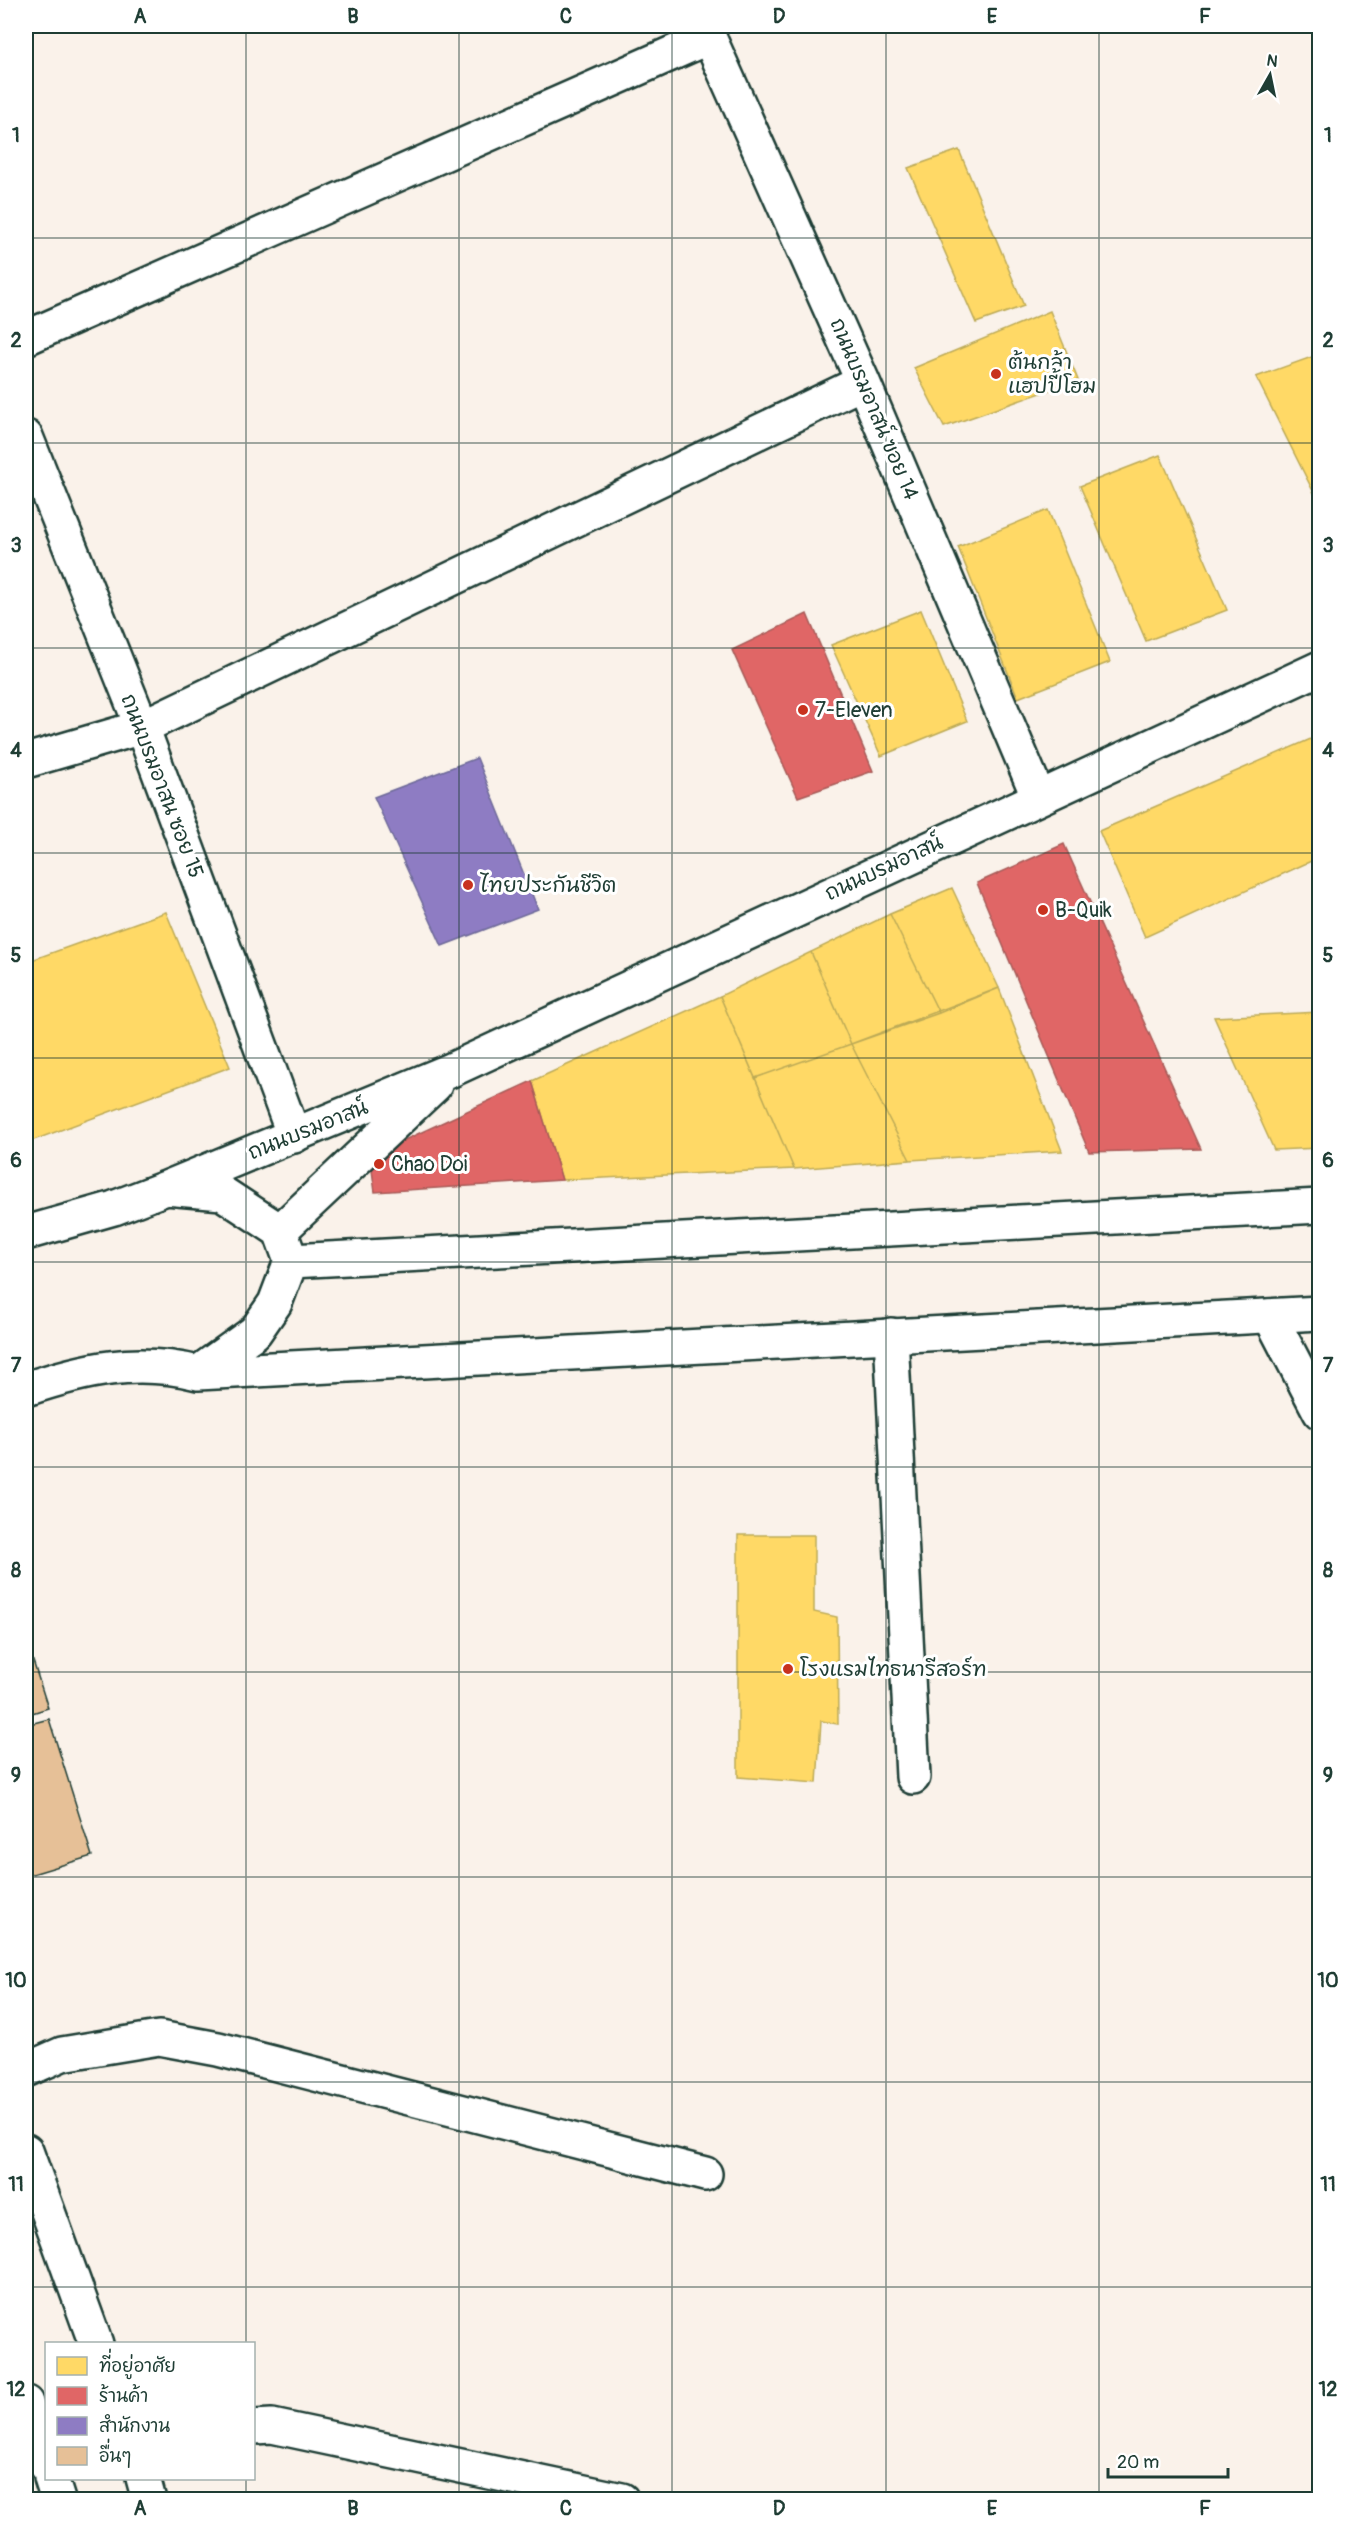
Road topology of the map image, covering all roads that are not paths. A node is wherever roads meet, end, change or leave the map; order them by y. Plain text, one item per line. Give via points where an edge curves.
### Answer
1 (706, 31) edge
2 (26, 338) edge
3 (863, 382) junction
4 (26, 437) edge
5 (1320, 668) edge
6 (142, 727) junction
7 (26, 761) edge
8 (1038, 796) junction
9 (449, 1071) junction
10 (294, 1136) junction
11 (166, 1188) junction
12 (1320, 1206) edge
13 (26, 1233) edge
14 (285, 1246) junction
15 (1320, 1313) edge
16 (1270, 1316) junction
17 (891, 1335) junction
18 (198, 1373) junction
19 (26, 1389) edge
20 (1320, 1412) edge
21 (913, 1777) dead end
22 (26, 2070) edge
23 (26, 2151) edge
24 (705, 2174) dead end
25 (96, 2342) edge
26 (26, 2403) edge
27 (255, 2427) edge
28 (45, 2463) edge
29 (52, 2480) edge
30 (144, 2480) edge
31 (58, 2499) edge
32 (149, 2499) edge
33 (622, 2499) edge

1 - 2 main road
1 - 3 main road, ถนนบรมอาสน์ ฃอย 14
3 - 6 main road
3 - 8 main road, ถนนบรมอาสน์ ฃอย 14
4 - 6 main road, ถนนบรมอาสน ซอย 15
5 - 8 main road, ถนนบรมอาสน์
6 - 7 main road
6 - 10 main road, ถนนบรมอาสน ซอย 15
8 - 9 main road, ถนนบรมอาสน์
9 - 10 main road, ถนนบรมอาสน์
9 - 14 main road, ถนนบรมอาสน์
10 - 11 main road, ถนนบรมอาสน์
11 - 13 main road, ถนนบรมอาสน์ via 114,1208
11 - 14 main road via 222,1193
12 - 14 main road
14 - 18 main road via 275,1304 255,1332
15 - 16 main road
16 - 17 main road
16 - 20 main road
17 - 18 main road
17 - 21 main road
18 - 19 main road via 168,1366 117,1367 70,1374
22 - 24 main road via 62,2054 159,2038 218,2049
23 - 25 main road
26 - 28 main road
27 - 33 main road via 272,2426
29 - 31 main road
30 - 32 main road

